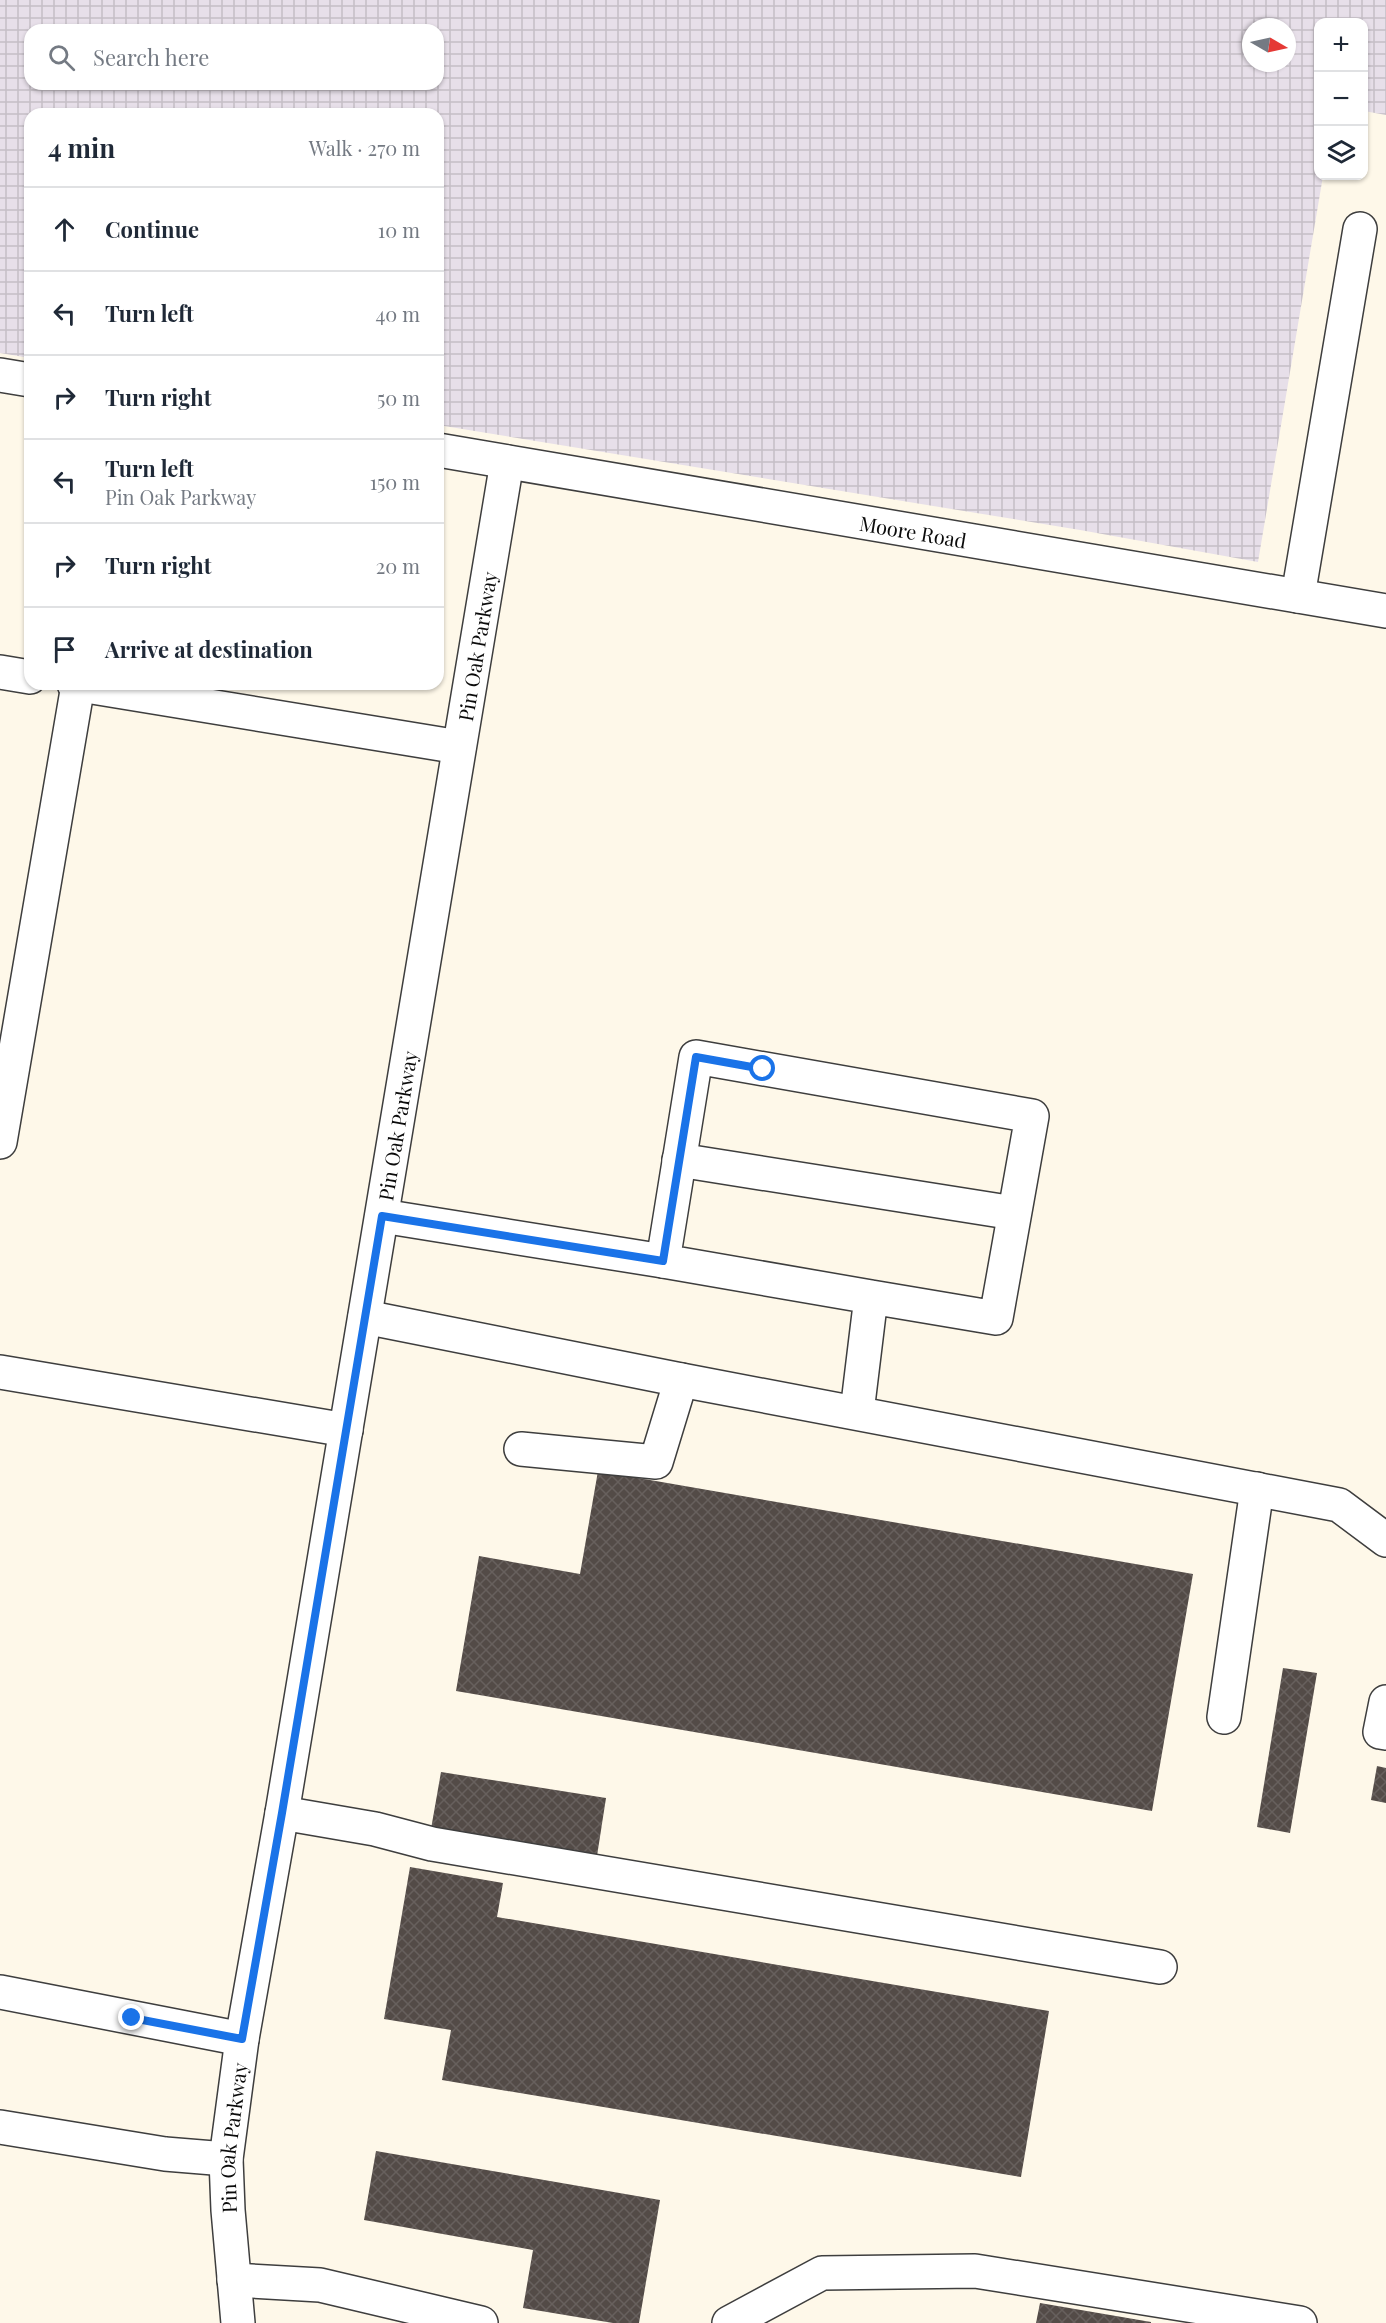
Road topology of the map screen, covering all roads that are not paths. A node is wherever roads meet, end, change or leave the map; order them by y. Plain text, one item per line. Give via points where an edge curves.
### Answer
1 (1360, 229) dead end
2 (0, 375) edge
3 (24, 379) edge
4 (444, 451) edge
5 (507, 462) junction
6 (1298, 596) junction
7 (1386, 611) edge
8 (0, 672) edge
9 (24, 676) edge
10 (75, 690) edge
11 (112, 690) edge
12 (459, 747) junction
13 (0, 1142) edge
14 (679, 1160) junction
15 (1014, 1213) junction
16 (382, 1216) junction
17 (663, 1261) junction
18 (871, 1297) junction
19 (365, 1317) junction
20 (0, 1372) edge
21 (681, 1380) junction
22 (857, 1412) junction
23 (346, 1430) junction
24 (521, 1449) dead end
25 (1257, 1490) junction
26 (1386, 1540) edge
27 (1386, 1702) edge
28 (1224, 1717) dead end
29 (1386, 1733) edge
30 (282, 1813) junction
31 (1160, 1967) dead end
32 (0, 1992) edge
33 (242, 2039) junction
34 (0, 2127) edge
35 (226, 2159) junction
36 (234, 2280) junction
37 (238, 2323) edge
38 (481, 2323) edge
39 (729, 2323) edge
40 (1300, 2323) edge

1 - 6 street
2 - 3 street
4 - 5 street, Moore Road
5 - 6 street, Moore Road
5 - 12 street, Pin Oak Parkway
6 - 7 street, Moore Road
8 - 9 street
10 - 13 street
11 - 12 street
12 - 16 street, Pin Oak Parkway
14 - 15 street
14 - 15 street via 696,1057 1032,1116
14 - 17 street
15 - 18 street via 996,1318
16 - 17 street
16 - 19 street, Pin Oak Parkway
17 - 18 street
18 - 22 street
19 - 21 street
19 - 23 street, Pin Oak Parkway
20 - 23 street
21 - 22 street
21 - 24 street via 656,1462
22 - 25 street
23 - 30 street, Pin Oak Parkway
25 - 26 street via 1339,1505
25 - 28 street
27 - 29 street via 1380,1732
30 - 31 street via 375,1829 432,1844
30 - 33 street, Pin Oak Parkway
32 - 33 street
33 - 35 street, Pin Oak Parkway
34 - 35 street via 165,2154
35 - 36 street, Pin Oak Parkway
36 - 37 street, Pin Oak Parkway
36 - 38 street via 320,2285
39 - 40 street via 822,2273 975,2271

